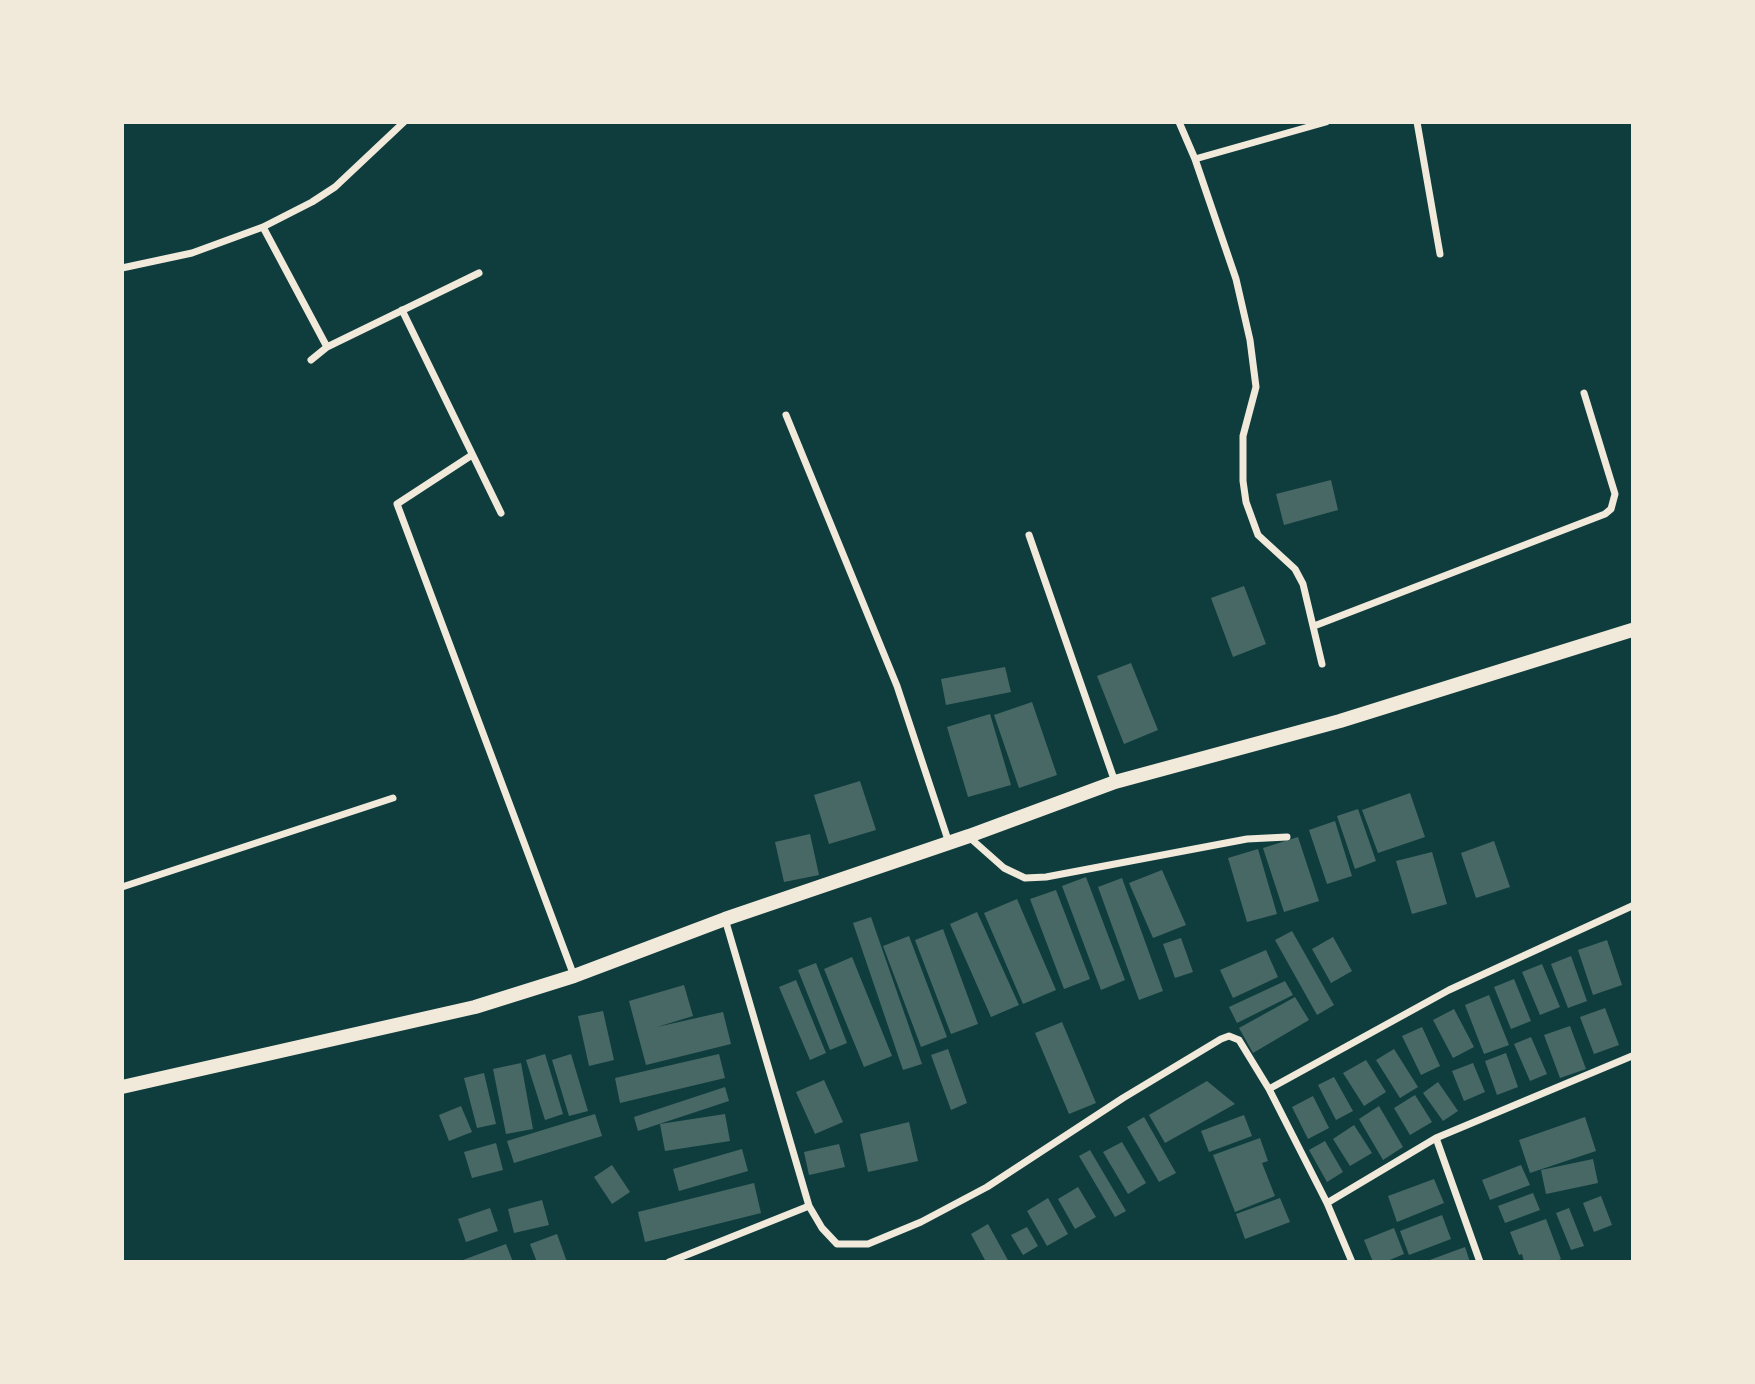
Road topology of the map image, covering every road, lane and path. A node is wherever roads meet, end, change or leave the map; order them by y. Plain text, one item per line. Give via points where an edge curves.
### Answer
1 (404, 122) edge
2 (1179, 122) edge
3 (1326, 122) edge
4 (1417, 122) edge
5 (1195, 159) junction
6 (263, 227) junction
7 (1440, 254) dead end
8 (122, 268) edge
9 (479, 273) dead end
10 (402, 310) junction
11 (327, 347) junction
12 (311, 359) dead end
13 (1584, 393) dead end
14 (786, 415) dead end
15 (472, 455) junction
16 (501, 513) dead end
17 (1029, 535) dead end
18 (1314, 626) junction
19 (1633, 630) edge
20 (1322, 664) dead end
21 (1115, 782) junction
22 (393, 798) dead end
23 (969, 836) junction
24 (1286, 837) dead end
25 (948, 843) junction
26 (122, 887) edge
27 (1633, 906) edge
28 (725, 919) junction
29 (574, 976) junction
30 (1633, 1056) edge
31 (122, 1087) edge
32 (1269, 1089) junction
33 (1436, 1138) junction
34 (1327, 1203) junction
35 (809, 1206) junction
36 (669, 1262) edge
37 (1352, 1262) edge
38 (1480, 1262) edge

1 - 6 street via 335,187
2 - 5 street
3 - 5 street
4 - 7 street
5 - 18 street via 1236,279 1250,340 1255,387 1243,436 1246,502 1258,535 1295,569
6 - 8 street via 192,253
6 - 11 street
9 - 10 street
10 - 11 street
10 - 15 street
11 - 12 street
13 - 18 street via 1615,494 1611,509
14 - 25 street via 897,685
15 - 16 street
15 - 29 street via 397,504
17 - 21 street
18 - 20 street
19 - 21 main road via 1340,721
21 - 23 main road
22 - 26 street
23 - 24 street via 1004,868 1025,878 1247,839
23 - 25 main road
25 - 28 main road
27 - 32 street via 1450,990
28 - 29 main road
28 - 35 street
29 - 31 main road via 475,1007
30 - 33 street
32 - 34 street
32 - 35 street via 1238,1040 1221,1038 987,1187 869,1244 837,1244
33 - 34 street
33 - 38 street
34 - 37 street
35 - 36 street

